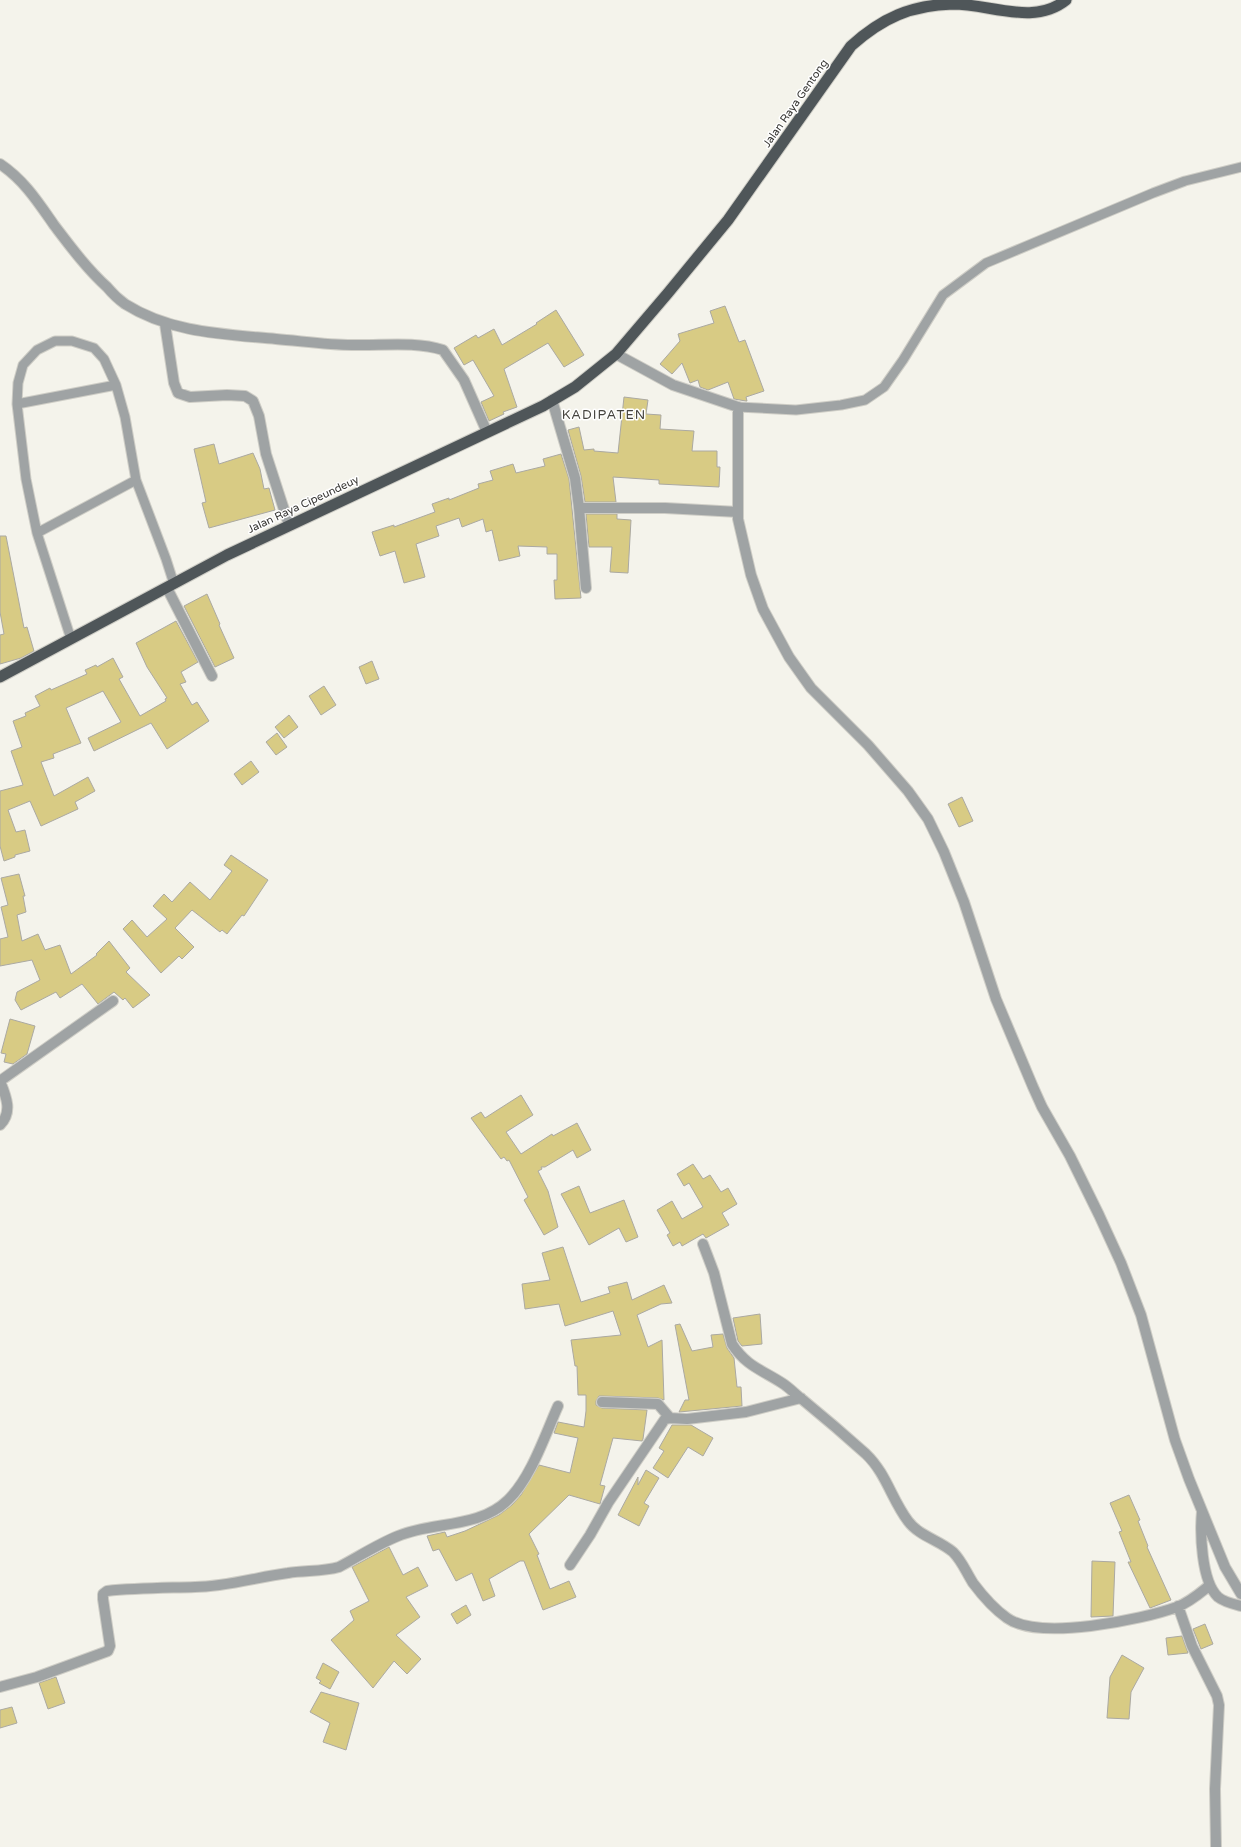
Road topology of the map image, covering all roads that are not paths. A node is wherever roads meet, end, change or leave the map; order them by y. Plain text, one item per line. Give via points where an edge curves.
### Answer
1 (1066, 0) edge
2 (0, 164) edge
3 (1241, 167) edge
4 (165, 324) junction
5 (616, 354) junction
6 (116, 386) junction
7 (552, 400) junction
8 (17, 404) junction
9 (738, 407) junction
10 (487, 432) junction
11 (136, 480) junction
12 (579, 508) junction
13 (738, 512) junction
14 (289, 525) junction
15 (37, 533) junction
16 (170, 586) junction
17 (586, 588) dead end
18 (71, 639) junction
19 (212, 676) dead end
20 (0, 677) edge
21 (113, 1001) dead end
22 (0, 1081) edge
23 (0, 1125) edge
24 (703, 1244) dead end
25 (801, 1398) junction
26 (602, 1402) dead end
27 (558, 1406) dead end
28 (670, 1418) junction
29 (1202, 1511) junction
30 (570, 1565) dead end
31 (1210, 1585) junction
32 (1241, 1594) edge
33 (1178, 1606) junction
34 (1241, 1606) edge
35 (0, 1687) edge
36 (1216, 1847) edge

1 - 5 highway, Jalan Raya Gentong via 1042,12 1015,12 954,4 919,7 896,15 866,32 851,46 728,220
2 - 4 street via 28,188 101,282 123,302
3 - 9 lane via 1185,181 1153,193 986,263 943,295 884,387 865,400 796,410
4 - 10 street via 238,336 351,345 420,346 443,350 464,380
4 - 14 street via 174,383 178,393 190,397 245,396 253,401 259,416 266,454
5 - 7 highway, Jalan Raya Cipeundeuy via 575,387
5 - 9 street via 673,385
6 - 8 lane
6 - 8 lane via 104,358 94,348 72,341 55,341 37,350 23,365 18,383
6 - 11 lane
7 - 10 highway, Jalan Raya Cipeundeuy
7 - 12 street via 569,457
8 - 15 lane via 26,479
9 - 13 street
10 - 14 highway, Jalan Raya Cipeundeuy
11 - 15 lane
11 - 16 lane via 166,559
12 - 13 street via 665,508
12 - 17 street
13 - 29 street via 740,536 751,575 763,609 789,657 811,688 868,745 908,791 928,820 944,852 964,902 996,999 1033,1087 1099,1215 1141,1315 1175,1440
14 - 16 highway, Jalan Raya Cipeundeuy
15 - 18 lane
16 - 18 highway, Jalan Raya Cipeundeuy
16 - 19 street
18 - 20 highway, Jalan Raya Cipeundeuy
21 - 22 street
22 - 23 street via 8,1108
24 - 25 street via 714,1273 732,1344 738,1354
25 - 28 street via 746,1412 687,1419
25 - 33 street via 868,1455 890,1487 908,1521 916,1530 952,1552 982,1594 1013,1622 1045,1628 1098,1626
26 - 28 street via 658,1404
27 - 35 street via 521,1482 508,1501 490,1512 474,1519 399,1535 339,1567 330,1569 290,1572 234,1584 104,1592 110,1646 108,1651 38,1677
28 - 30 street via 661,1423
29 - 31 street via 1200,1528
29 - 32 street via 1225,1567
31 - 33 street
31 - 34 street via 1222,1600
33 - 36 street via 1192,1646 1219,1704 1215,1789

